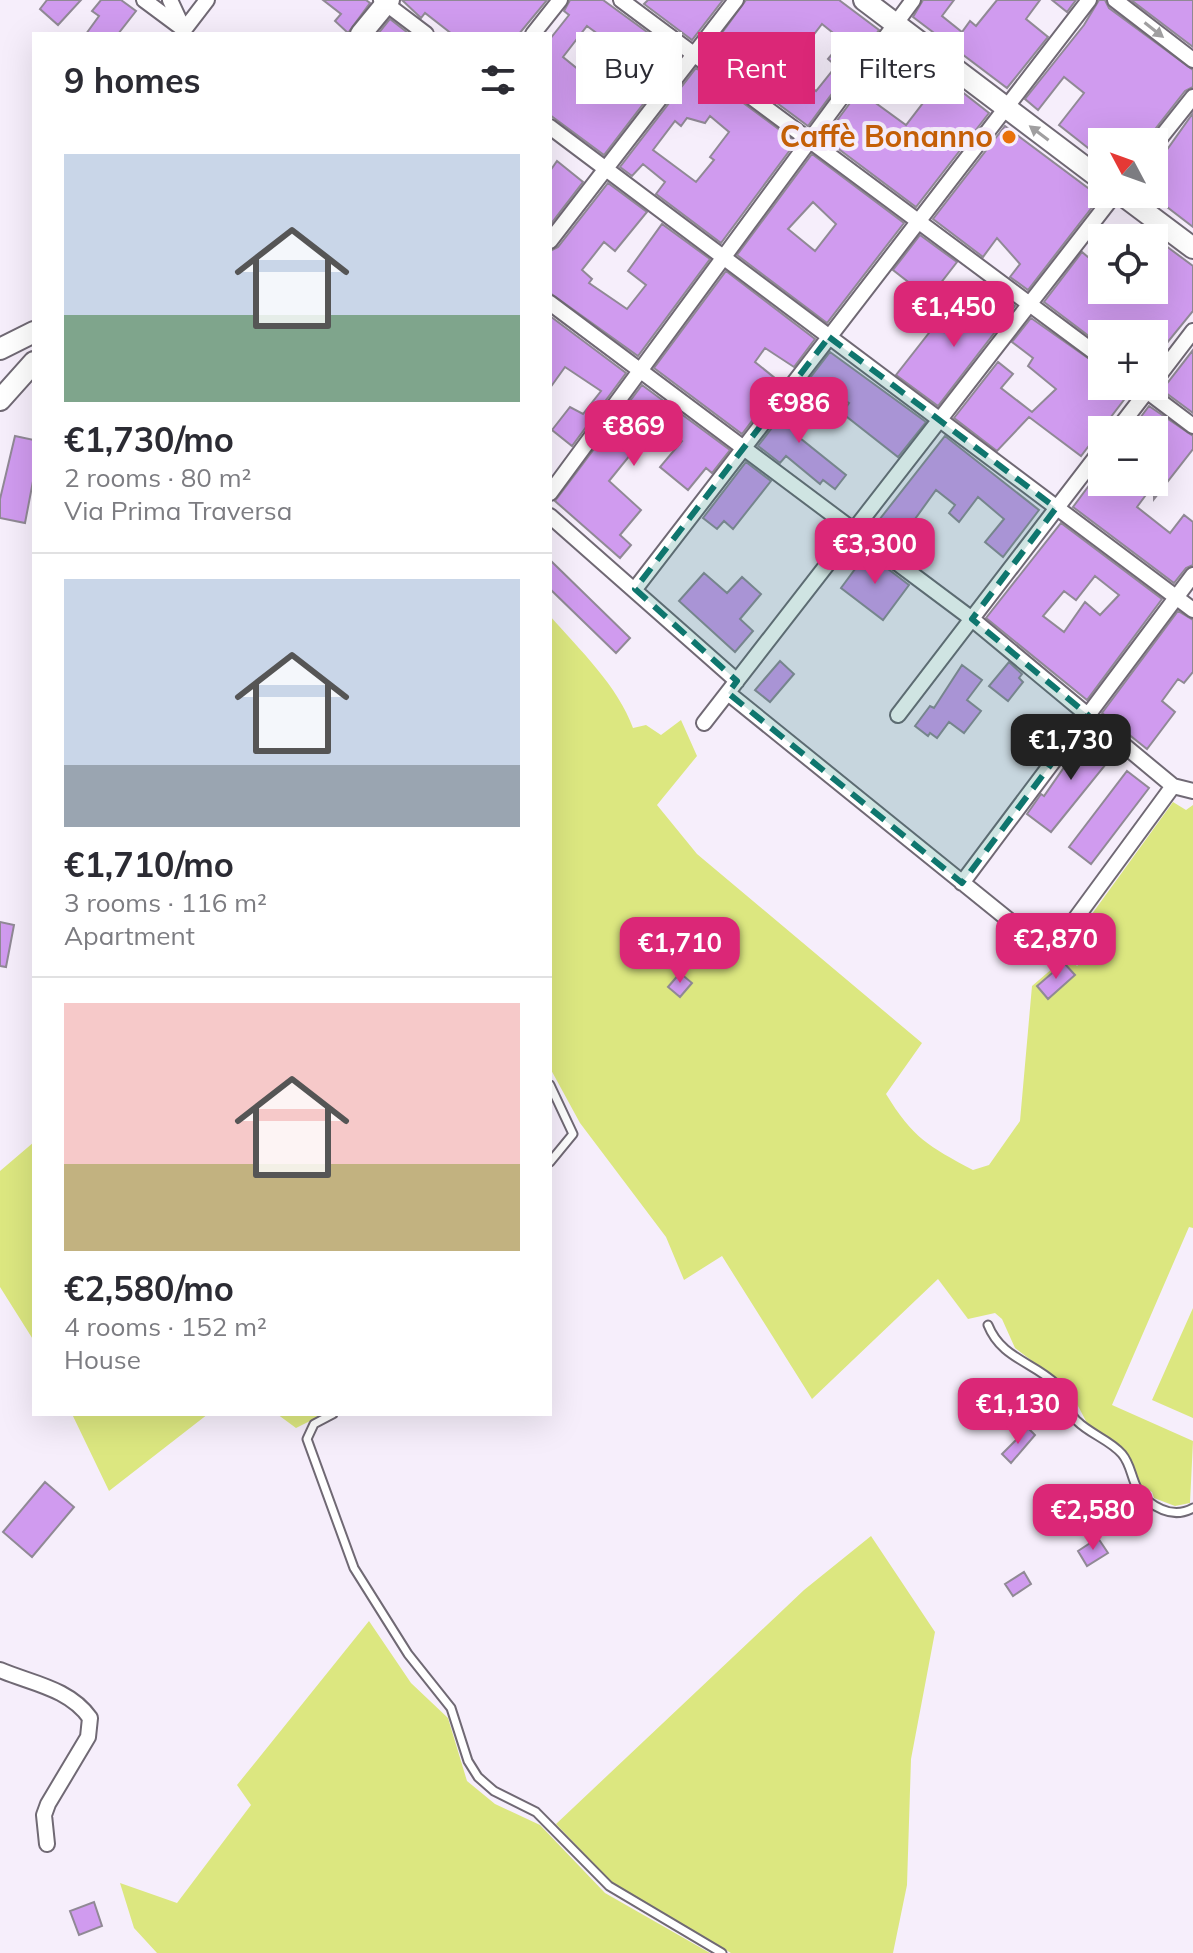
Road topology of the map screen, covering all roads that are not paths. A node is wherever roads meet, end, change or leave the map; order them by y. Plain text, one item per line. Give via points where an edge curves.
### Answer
1 (144, 0) edge
2 (170, 0) edge
3 (207, 0) edge
4 (560, 0) edge
5 (621, 0) edge
6 (736, 0) edge
7 (864, 0) edge
8 (913, 0) edge
9 (1089, 0) edge
10 (1115, 0) edge
11 (385, 1) edge
12 (896, 24) junction
13 (187, 32) edge
14 (362, 32) edge
15 (424, 32) edge
16 (535, 32) edge
17 (694, 54) junction
18 (1193, 60) edge
19 (1193, 97) edge
20 (1006, 108) junction
21 (552, 128) edge
22 (1168, 128) edge
23 (810, 140) junction
24 (606, 169) junction
25 (1088, 170) edge
26 (1104, 208) edge
27 (1140, 208) edge
28 (919, 222) junction
29 (552, 238) edge
30 (1193, 248) edge
31 (723, 257) junction
32 (1029, 304) junction
33 (552, 305) edge
34 (1193, 331) edge
35 (32, 333) edge
36 (829, 337) junction
37 (1088, 348) edge
38 (0, 349) edge
39 (1168, 362) edge
40 (32, 364) edge
41 (640, 371) junction
42 (0, 400) edge
43 (1164, 400) edge
44 (940, 421) junction
45 (1193, 426) edge
46 (744, 448) junction
47 (1088, 467) edge
48 (552, 490) edge
49 (1056, 508) junction
50 (552, 518) edge
51 (855, 531) junction
52 (1193, 575) edge
53 (635, 589) junction
54 (1177, 597) junction
55 (1193, 610) edge
56 (972, 619) junction
57 (733, 687) junction
58 (898, 715) dead end
59 (1088, 715) junction
60 (704, 723) dead end
61 (1173, 786) junction
62 (1193, 791) edge
63 (962, 883) junction
64 (552, 1089) edge
65 (552, 1160) edge
66 (988, 1325) dead end
67 (329, 1416) edge
68 (1193, 1508) edge
69 (0, 1670) edge
70 (47, 1844) dead end
71 (722, 1953) edge

1 - 13 street
2 - 13 street
3 - 13 street
4 - 16 street
5 - 17 street
6 - 17 street
7 - 12 street
8 - 12 street
9 - 20 street
10 -> 18 street
11 - 14 street
11 - 15 street
12 - 20 street
12 - 23 street
17 - 23 street
17 - 24 street
19 - 22 street
25 -> 20 street
20 - 28 street
21 - 24 street
23 - 28 street
23 - 31 street
24 - 29 street
24 - 31 street
26 - 32 street
27 - 30 street
28 - 32 street
28 - 36 street
31 - 36 street
31 - 41 street
32 - 37 street
32 - 44 street
33 - 41 street
34 - 39 street
35 - 38 street
36 - 44 street
36 - 46 street
40 - 42 street
41 - 46 street
41 - 48 street
43 - 45 street
44 - 49 street
44 - 51 street
46 - 51 street
46 - 53 street
47 - 49 street
49 - 54 street
49 - 56 street
50 - 53 street
51 - 56 street
51 - 57 street
52 - 54 street
53 - 57 street
54 - 55 street
54 - 59 street
56 - 58 street
56 - 59 street
57 - 60 street
57 - 63 street
59 - 61 street
59 - 63 street
61 - 62 street
61 - 63 street via 1065,933 1048,938 1026,934
64 - 65 lane via 573,1134
66 - 68 lane via 1007,1352 1059,1387 1078,1422 1122,1454 1147,1501 1171,1513
67 - 71 lane via 314,1424 307,1439 354,1568 408,1654 451,1708 478,1777 536,1812 609,1886
69 - 70 street via 56,1691 90,1718 88,1737 44,1815

